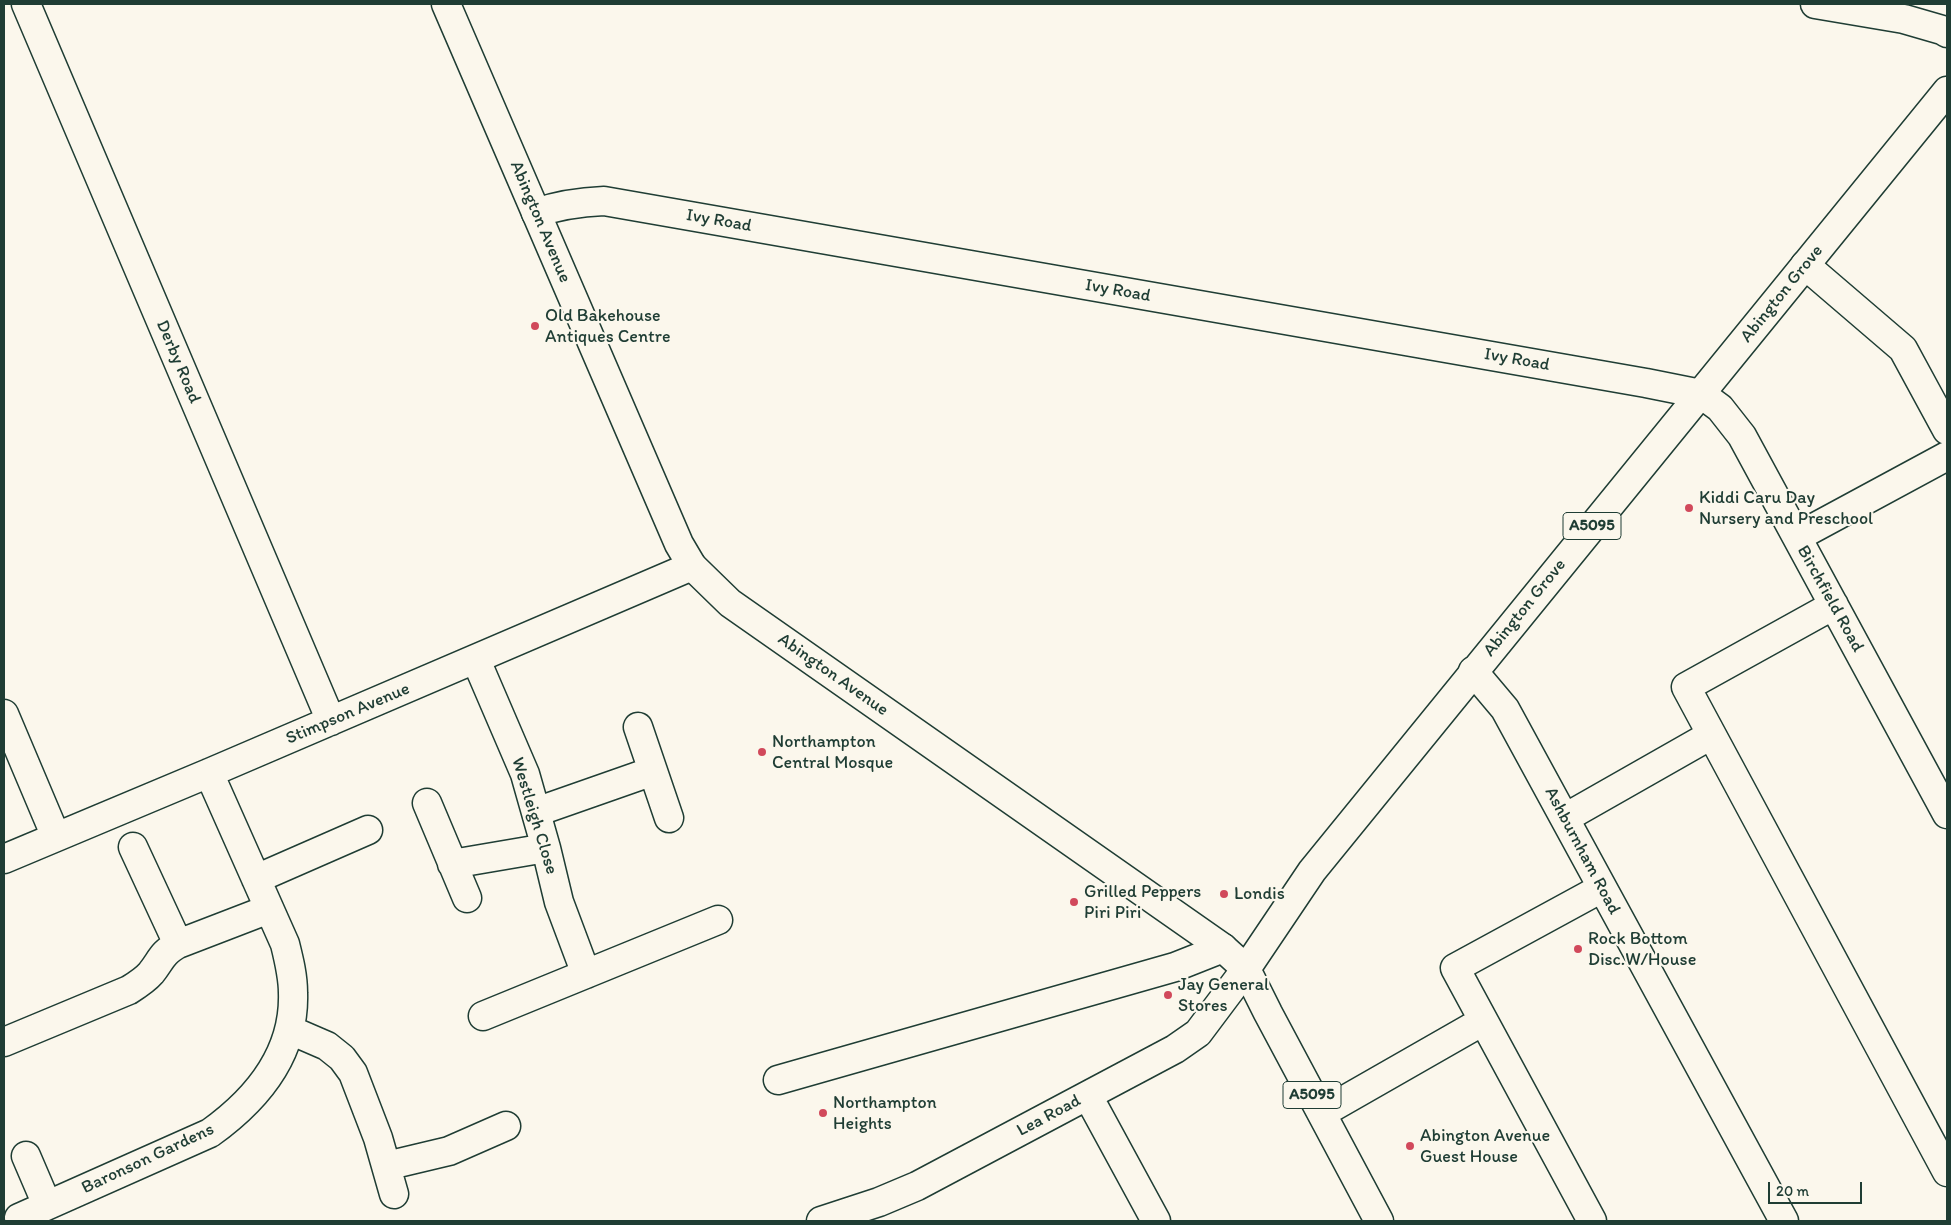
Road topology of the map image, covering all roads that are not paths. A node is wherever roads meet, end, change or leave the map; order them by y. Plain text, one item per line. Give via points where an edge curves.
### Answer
1 (26, 4) edge
2 (446, 4) edge
3 (1815, 4) edge
4 (1947, 33) edge
5 (1947, 91) edge
6 (536, 213) junction
7 (1805, 265) junction
8 (1700, 394) junction
9 (1947, 430) edge
10 (1947, 456) edge
11 (1797, 537) junction
12 (692, 566) junction
13 (1834, 606) junction
14 (476, 660) junction
15 (1473, 672) junction
16 (4, 714) edge
17 (331, 721) junction
18 (638, 727) dead end
19 (1711, 735) junction
20 (653, 771) junction
21 (209, 773) junction
22 (427, 803) dead end
23 (536, 812) junction
24 (1947, 814) edge
25 (669, 818) dead end
26 (1565, 818) junction
27 (368, 830) dead end
28 (56, 837) junction
29 (132, 847) dead end
30 (546, 848) junction
31 (4, 860) edge
32 (452, 864) junction
33 (256, 879) junction
34 (1602, 888) junction
35 (467, 898) dead end
36 (269, 909) junction
37 (718, 920) dead end
38 (178, 944) junction
39 (1223, 948) junction
40 (1246, 969) junction
41 (586, 974) junction
42 (483, 1016) dead end
43 (1483, 1021) junction
44 (290, 1030) junction
45 (4, 1042) edge
46 (778, 1080) dead end
47 (1088, 1096) junction
48 (1322, 1113) junction
49 (506, 1126) dead end
50 (26, 1156) dead end
51 (386, 1166) junction
52 (1947, 1172) edge
53 (394, 1194) dead end
54 (47, 1205) junction
55 (19, 1218) dead end
56 (821, 1221) edge
57 (1156, 1221) edge
58 (1379, 1221) edge
59 (1592, 1221) edge
60 (1784, 1221) edge

1 - 17 street, Derby Road
2 - 6 street, Abington Avenue
3 - 4 street via 1904,19
5 - 7 street, Abington Grove / A5095
6 - 8 street, Ivy Road via 562,204 604,202
6 - 12 street, Abington Avenue via 679,544
7 - 8 street, Abington Grove / A5095
7 - 9 street via 1903,349
8 - 11 street, Birchfield Road via 1720,408 1742,436
8 - 15 street, Abington Grove / A5095
10 - 11 street
11 - 13 street, Birchfield Road
12 - 14 street, Stimpson Avenue
12 - 39 street, Abington Avenue via 730,602
13 - 19 street via 1686,688
13 - 24 street, Birchfield Road
14 - 17 street, Stimpson Avenue
14 - 23 street, Westleigh Close via 525,774
15 - 26 street, Ashburnham Road via 1505,709
15 - 40 street, Abington Grove / A5095 via 1312,871
16 - 28 street
17 - 21 street, Stimpson Avenue
18 - 20 street
19 - 26 street
19 - 52 street
20 - 23 street
20 - 25 street
21 - 28 street, Stimpson Avenue
21 - 33 street, Baronson Gardens
22 - 32 street
23 - 30 street, Westleigh Close
26 - 34 street, Ashburnham Road
27 - 33 street
28 - 31 street, Stimpson Avenue
29 - 38 street
30 - 32 street
30 - 41 street, Westleigh Close via 558,902
32 - 35 street
33 - 36 street, Baronson Gardens
34 - 43 street via 1455,968
34 - 60 street, Ashburnham Road
36 - 38 street
36 - 44 street, Baronson Gardens via 291,969 294,995
37 - 41 street
38 - 45 street via 160,956 151,972 129,990
39 - 40 street, Abington Avenue
39 - 46 street via 1175,967
40 - 47 street, Lea Road via 1198,1033 1162,1057
40 - 48 street, Abington Avenue / A5095
41 - 42 street
43 - 48 street
43 - 59 street
44 - 51 street via 327,1046 353,1073
44 - 54 street, Baronson Gardens via 267,1078 232,1118 188,1144
47 - 56 street, Lea Road via 917,1186
47 - 57 street
48 - 58 street, Abington Avenue / A5095
49 - 51 street via 449,1151
50 - 54 street
51 - 53 street
54 - 55 street, Baronson Gardens

